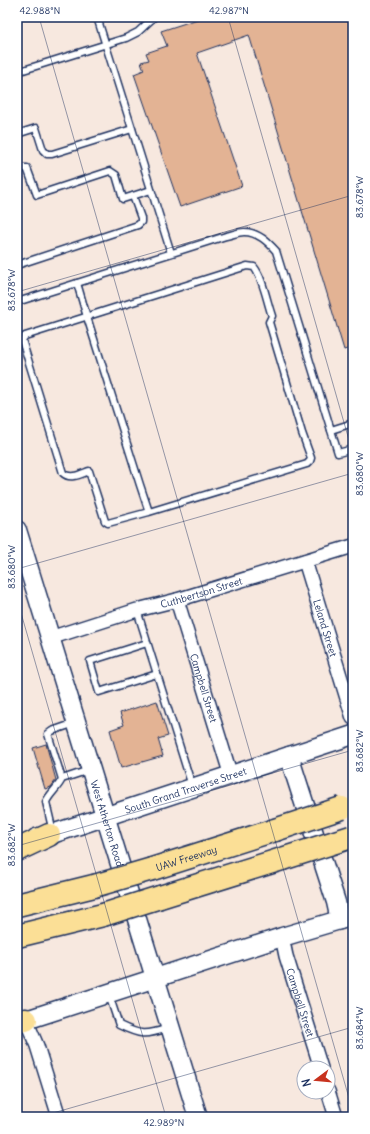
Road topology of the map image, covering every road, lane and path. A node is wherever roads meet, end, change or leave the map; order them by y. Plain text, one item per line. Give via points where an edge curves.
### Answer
1 (97, 17) edge
2 (154, 17) edge
3 (106, 44) junction
4 (17, 72) edge
5 (132, 129) junction
6 (17, 134) edge
7 (17, 170) edge
8 (151, 190) junction
9 (133, 196) junction
10 (171, 253) junction
11 (17, 265) edge
12 (77, 283) junction
13 (17, 302) edge
14 (88, 316) junction
15 (353, 423) edge
16 (331, 430) junction
17 (353, 449) edge
18 (149, 512) junction
19 (17, 530) edge
20 (353, 546) edge
21 (20, 553) edge
22 (305, 561) junction
23 (177, 600) junction
24 (137, 610) junction
25 (50, 638) junction
26 (147, 643) junction
27 (157, 674) junction
28 (353, 718) edge
29 (76, 723) junction
30 (353, 735) edge
31 (289, 756) junction
32 (91, 769) junction
33 (231, 776) junction
34 (62, 779) junction
35 (192, 788) junction
36 (348, 806) edge
37 (105, 816) junction
38 (51, 834) junction
39 (352, 836) edge
40 (17, 841) edge
41 (17, 850) edge
42 (17, 905) edge
43 (346, 918) edge
44 (17, 936) edge
45 (282, 937) junction
46 (155, 979) junction
47 (108, 994) junction
48 (20, 1021) edge
49 (169, 1028) junction
50 (318, 1060) edge
51 (331, 1100) edge
52 (59, 1117) edge
53 (198, 1117) edge
54 (336, 1117) edge

1 - 3 lane
2 - 3 lane via 138,32
3 - 4 lane
3 - 5 lane
5 - 6 lane via 52,154 47,154 43,150 36,128
5 - 8 lane
7 - 9 lane via 28,168 37,195 110,171 116,175 123,199
8 - 9 lane
8 - 10 lane
9 - 11 lane via 141,218 138,225
10 - 12 lane
10 - 16 lane via 245,232 267,240 276,251
12 - 13 lane
12 - 14 lane
14 - 18 lane
14 - 18 lane via 25,336 22,340 63,473 71,477 89,471 105,521 108,523
14 - 18 lane via 247,266 254,267 258,272 272,316 269,322 310,461
15 - 16 lane
16 - 17 lane via 338,453
19 - 21 main road, West Atherton Road
20 - 22 street, Cuthbertson Street
21 - 25 main road, West Atherton Road
22 - 23 street, Cuthbertson Street
22 - 28 street, Leland Street
23 - 24 street, Cuthbertson Street
23 - 33 street, Campbell Street
24 - 25 street, Cuthbertson Street
24 - 26 lane
25 - 29 main road, West Atherton Road
26 - 27 lane
26 - 27 lane via 90,660 99,692
27 - 35 lane
29 - 32 main road, West Atherton Road
29 - 34 lane via 48,734
30 - 31 main road, South Grand Traverse Street
31 - 33 main road, South Grand Traverse Street
31 - 43 main road via 336,902
32 - 34 lane
32 - 37 main road, West Atherton Road
33 - 35 main road, South Grand Traverse Street
34 - 38 lane via 59,787 49,795 46,802
35 - 37 main road, South Grand Traverse Street
36 - 42 highway, UAW Freeway, bridge via 152,869
37 - 38 main road, South Grand Traverse Street
37 - 46 main road, West Atherton Road
38 - 40 main road, South Grand Traverse Street
38 - 41 highway
39 - 44 highway, bridge via 104,915
43 - 45 main road
45 - 46 main road
45 - 50 street, Campbell Street
46 - 47 main road
46 - 49 main road, West Atherton Road
47 - 48 main road
47 - 49 lane via 119,1025 136,1033 152,1034
48 - 52 street via 37,1046
49 - 53 main road, West Atherton Road
51 - 54 street

